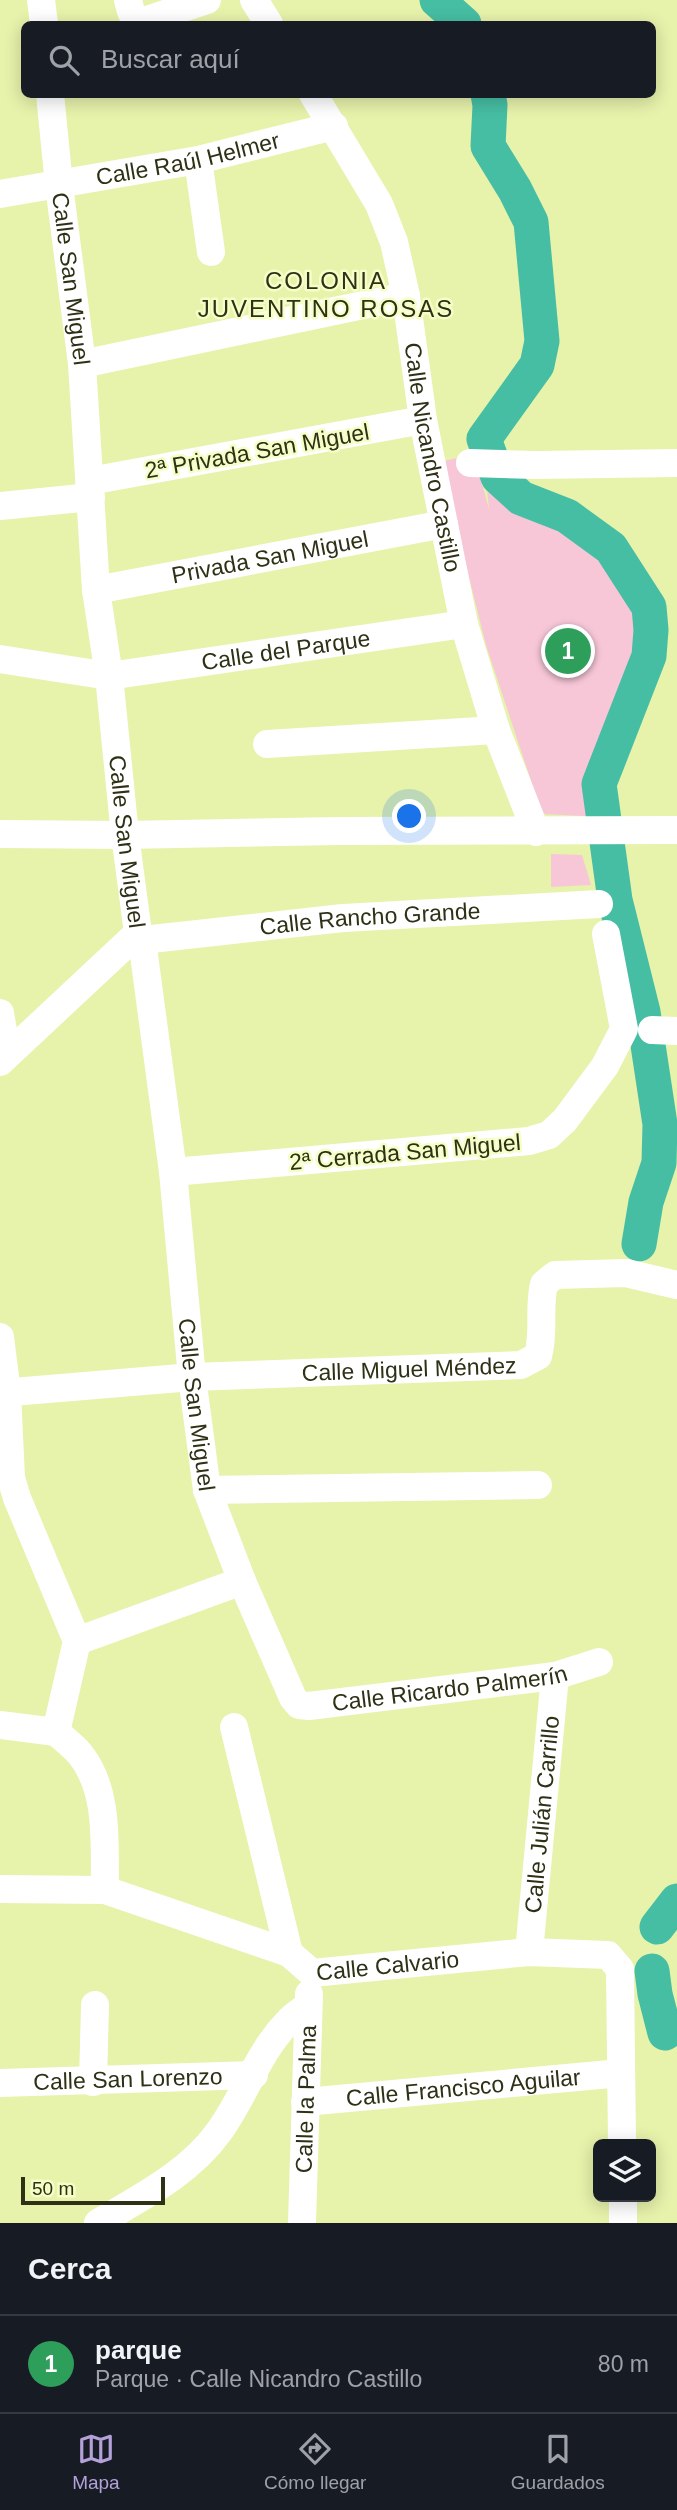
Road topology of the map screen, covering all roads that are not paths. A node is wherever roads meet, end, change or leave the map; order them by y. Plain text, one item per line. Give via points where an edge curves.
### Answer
1 (41, 0) edge
2 (128, 0) edge
3 (207, 0) edge
4 (254, 0) edge
5 (44, 21) edge
6 (267, 21) edge
7 (50, 98) edge
8 (316, 98) edge
9 (334, 126) junction
10 (198, 160) junction
11 (59, 185) junction
12 (0, 194) edge
13 (211, 252) dead end
14 (406, 296) junction
15 (82, 364) junction
16 (423, 420) junction
17 (677, 463) edge
18 (489, 464) dead end
19 (91, 489) junction
20 (0, 506) edge
21 (444, 524) junction
22 (96, 590) junction
23 (464, 624) junction
24 (0, 659) edge
25 (108, 676) junction
26 (496, 730) junction
27 (267, 744) dead end
28 (677, 830) edge
29 (544, 832) junction
30 (0, 834) edge
31 (125, 835) junction
32 (599, 904) dead end
33 (606, 934) dead end
34 (140, 936) junction
35 (0, 1013) edge
36 (4, 1058) edge
37 (173, 1172) junction
38 (669, 1282) edge
39 (0, 1337) edge
40 (192, 1377) junction
41 (4, 1393) edge
42 (538, 1485) dead end
43 (207, 1490) junction
44 (242, 1581) junction
45 (76, 1641) junction
46 (599, 1662) dead end
47 (555, 1676) junction
48 (299, 1705) joint
49 (0, 1725) edge
50 (234, 1727) dead end
51 (56, 1732) junction
52 (0, 1889) edge
53 (105, 1890) junction
54 (529, 1952) junction
55 (289, 1953) junction
56 (312, 1973) junction
57 (96, 2005) dead end
58 (308, 2006) junction
59 (621, 2073) junction
60 (254, 2075) junction
61 (93, 2082) junction
62 (0, 2083) edge
63 (305, 2102) junction
64 (622, 2139) edge
65 (623, 2202) edge
66 (98, 2223) edge
67 (302, 2223) edge
68 (623, 2223) edge

1 - 5 street
2 - 3 street via 138,21
4 - 6 street
7 - 11 street, Calle San Miguel
8 - 9 street, Calle Nicandro Castillo
9 - 10 street, Calle Raúl Helmer
9 - 14 street, Calle Nicandro Castillo via 379,204 394,242
10 - 11 street, Calle Raúl Helmer
10 - 13 street
11 - 12 street, Calle Raúl Helmer
11 - 15 street, Calle San Miguel
14 - 15 street
14 - 16 street, Calle Nicandro Castillo
15 - 19 street, Calle San Miguel
16 - 19 street, 2ª Privada San Miguel
16 - 21 street, Calle Nicandro Castillo
17 - 18 street
19 - 20 street, 2ª Privada San Miguel
19 - 22 street, Calle San Miguel
21 - 22 street, Privada San Miguel
21 - 23 street, Calle Nicandro Castillo
22 - 25 street, Calle San Miguel
23 - 25 street, Calle del Parque
23 - 26 street, Calle Nicandro Castillo
24 - 25 street, Calle del Parque
25 - 31 street, Calle San Miguel
26 - 27 street
26 - 29 street, Calle Nicandro Castillo
28 - 29 street
29 - 31 street
30 - 31 street
31 - 34 street, Calle San Miguel
32 - 34 street, Calle Rancho Grande via 343,918
33 - 37 street, 2ª Cerrada San Miguel via 624,1029 605,1066 549,1135 529,1141
34 - 36 street
34 - 37 street, Calle San Miguel
35 - 36 street
37 - 40 street, Calle San Miguel
38 - 40 street, Calle Miguel Méndez via 626,1273 555,1275 544,1284 541,1297 543,1338 538,1356 521,1366
39 - 41 street
40 - 41 street
40 - 43 street, Calle San Miguel
41 - 45 street via 11,1478
42 - 43 street
43 - 44 street, Calle San Miguel
44 - 45 street
44 - 48 street, Calle San Miguel
45 - 51 street
46 - 47 street, Calle Ricardo Palmerín
47 - 48 street, Calle Ricardo Palmerín
47 - 54 street, Calle Julián Carrillo
49 - 51 street
50 - 55 street
51 - 53 street via 80,1754 100,1796
52 - 53 street, Calle Calvario
53 - 55 street, Calle Calvario
54 - 56 street, Calle Calvario
54 - 59 street, Calle Calvario via 608,1955 620,1969
55 - 56 street, Calle Calvario
56 - 58 street, Calle la Palma
57 - 61 street
58 - 60 street via 288,2021
58 - 63 street, Calle la Palma
59 - 63 street, Calle Francisco Aguilar
59 - 64 street
60 - 61 street, Calle San Lorenzo
60 - 66 street via 218,2133 188,2166
61 - 62 street, Calle San Lorenzo
63 - 67 street, Calle la Palma
65 - 68 street

